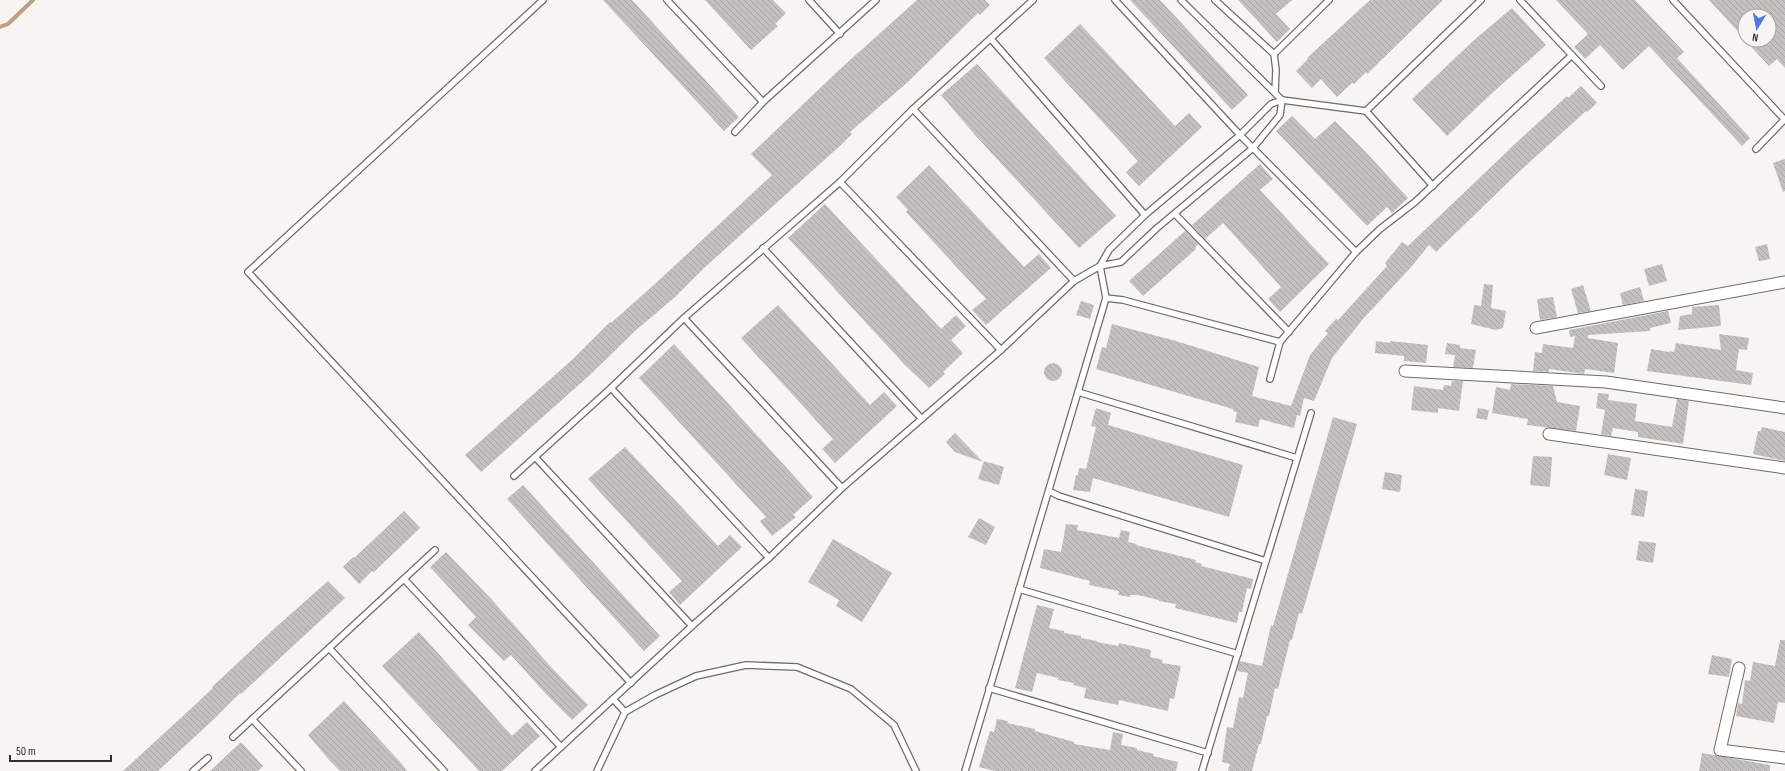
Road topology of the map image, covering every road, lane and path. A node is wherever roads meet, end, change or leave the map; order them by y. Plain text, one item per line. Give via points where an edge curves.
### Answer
1 (543, 0) edge
2 (667, 0) edge
3 (809, 0) edge
4 (876, 0) edge
5 (1033, 0) edge
6 (1115, 0) edge
7 (1181, 0) edge
8 (1216, 0) edge
9 (1329, 0) edge
10 (1481, 0) edge
11 (1520, 0) edge
12 (1673, 0) edge
13 (840, 34) junction
14 (990, 39) junction
15 (1274, 54) junction
16 (1572, 55) junction
17 (1601, 86) dead end
18 (1275, 92) junction
19 (1282, 100) junction
20 (762, 102) junction
21 (913, 109) junction
22 (1366, 111) junction
23 (1785, 120) edge
24 (735, 132) dead end
25 (1240, 135) junction
26 (1253, 148) junction
27 (1756, 149) dead end
28 (840, 182) junction
29 (1433, 186) junction
30 (1175, 214) junction
31 (1145, 215) junction
32 (763, 248) junction
33 (1356, 252) junction
34 (1100, 266) junction
35 (1074, 281) junction
36 (1785, 282) edge
37 (1106, 298) junction
38 (684, 318) junction
39 (1536, 328) dead end
40 (1289, 332) junction
41 (1280, 342) junction
42 (1001, 350) junction
43 (1405, 371) dead end
44 (1270, 379) dead end
45 (611, 388) junction
46 (1078, 392) junction
47 (1785, 408) edge
48 (1311, 413) dead end
49 (922, 418) junction
50 (1549, 434) dead end
51 (535, 457) junction
52 (1297, 458) junction
53 (1785, 468) edge
54 (514, 476) dead end
55 (842, 488) junction
56 (1048, 490) junction
57 (434, 550) dead end
58 (769, 558) junction
59 (1266, 561) junction
60 (404, 579) junction
61 (1019, 589) junction
62 (692, 626) junction
63 (329, 648) junction
64 (1238, 654) junction
65 (1739, 668) dead end
66 (631, 683) junction
67 (990, 688) junction
68 (613, 699) junction
69 (626, 712) junction
70 (252, 719) junction
71 (233, 737) dead end
72 (561, 747) junction
73 (1208, 753) junction
74 (208, 758) dead end
75 (1785, 758) edge
76 (194, 771) edge
77 (301, 771) edge
78 (444, 771) edge
79 (535, 771) edge
80 (597, 771) edge
81 (916, 771) edge
82 (965, 771) edge
83 (1202, 771) edge

1 - 66 lane via 248,272
2 - 20 lane
3 - 13 lane
4 - 13 lane
5 - 14 lane
6 - 25 lane
7 - 18 lane
8 - 15 lane
9 - 15 lane
10 - 22 lane
11 - 16 lane
12 - 23 lane
13 - 20 lane
14 - 21 lane
14 - 31 lane
15 - 18 lane
16 - 17 lane
16 - 29 lane
18 - 19 lane
19 - 22 lane
19 - 25 lane via 1271,104
19 - 26 lane via 1280,115
20 - 24 lane
21 - 28 lane
21 - 35 lane
22 - 29 lane
23 - 27 lane
25 - 26 lane
25 - 31 lane
26 - 30 lane
26 - 33 lane
28 - 32 lane
28 - 42 lane
29 - 33 lane via 1380,228
30 - 34 lane via 1121,262
30 - 40 lane
31 - 34 lane via 1108,250
32 - 38 lane
32 - 49 lane
33 - 40 lane
34 - 35 lane
34 - 37 lane
35 - 42 lane
36 - 39 street
37 - 41 lane via 1123,300
37 - 46 lane
38 - 45 lane
38 - 55 lane
40 - 41 lane
41 - 44 lane
42 - 49 lane
43 - 47 street via 1606,382
45 - 51 lane
45 - 58 lane
46 - 52 lane
46 - 56 lane
48 - 52 lane
49 - 55 lane
50 - 53 street
51 - 54 lane
51 - 62 lane
52 - 59 lane
55 - 58 lane
56 - 59 lane via 1059,496
56 - 61 lane
57 - 60 lane
58 - 62 lane
59 - 64 lane
60 - 63 lane
60 - 72 lane
61 - 64 lane
61 - 67 lane
62 - 66 lane
63 - 70 lane
63 - 78 lane
64 - 73 lane
65 - 75 street via 1720,750
66 - 68 lane
67 - 73 lane
67 - 82 lane
68 - 69 lane
68 - 72 lane
69 - 80 lane
69 - 81 lane via 696,676 746,665 797,667 851,690 894,725
70 - 71 lane
70 - 77 lane
72 - 79 lane
73 - 83 lane
74 - 76 lane

